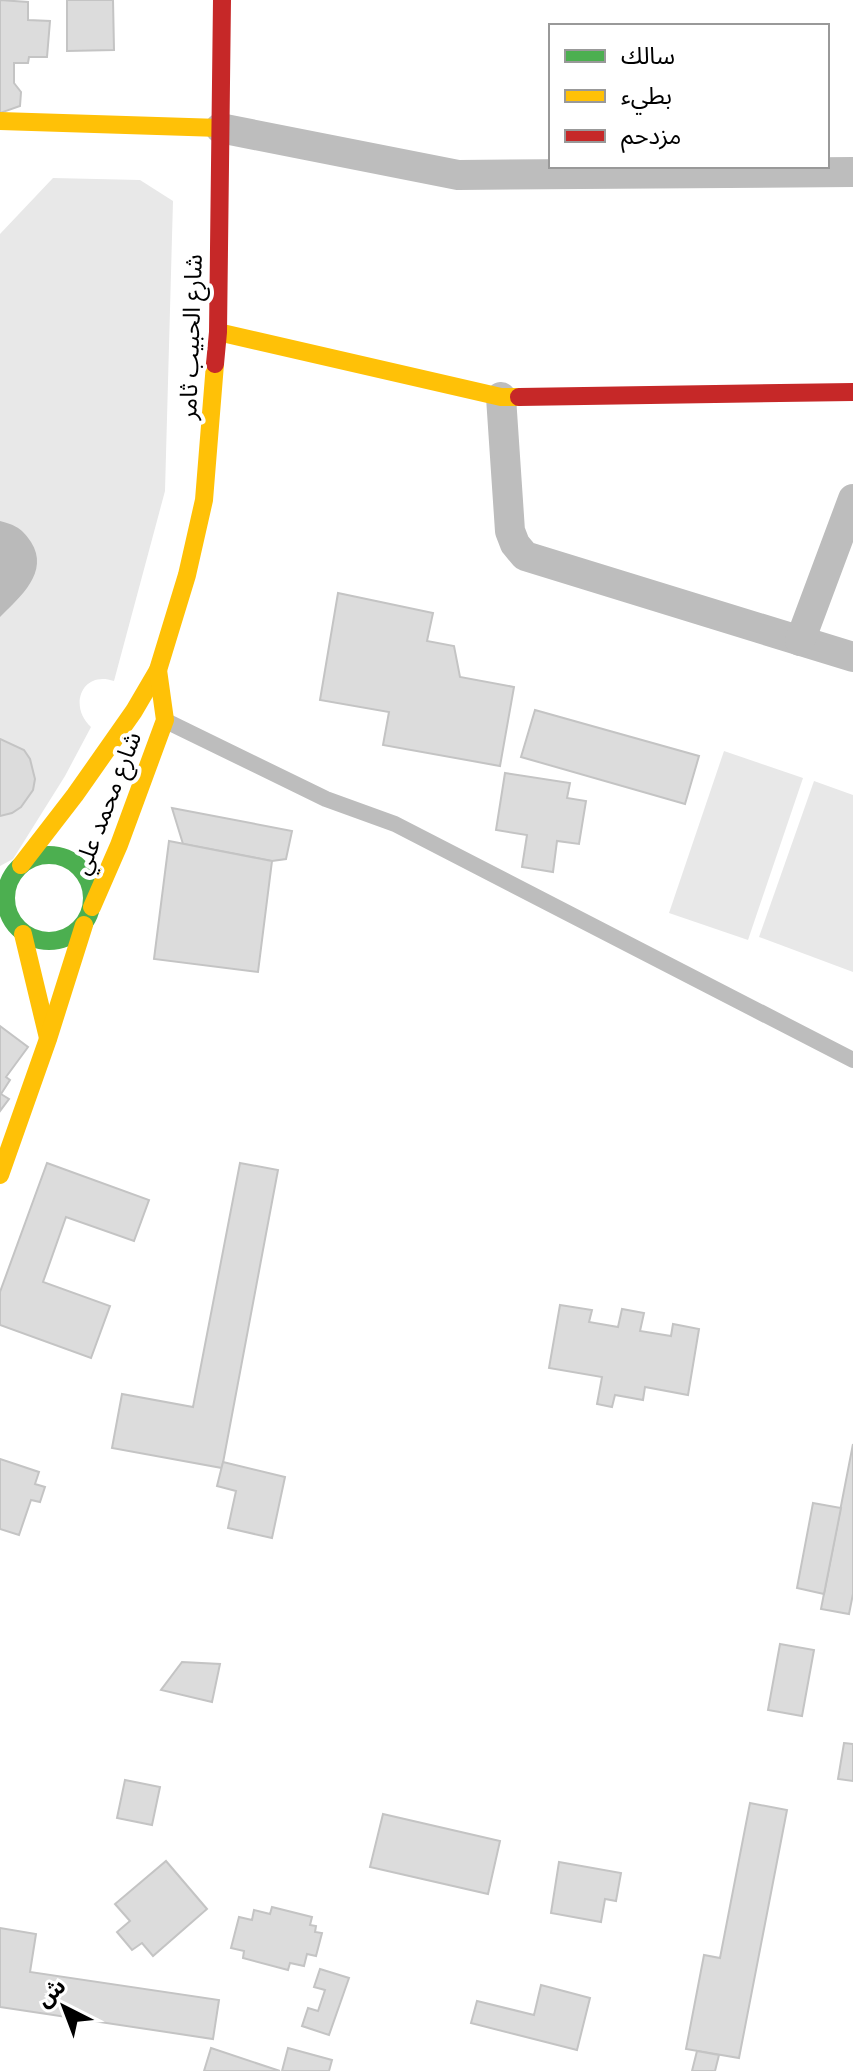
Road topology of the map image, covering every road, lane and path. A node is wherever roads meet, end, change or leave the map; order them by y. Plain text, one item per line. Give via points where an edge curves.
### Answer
1 (222, 0) edge
2 (0, 121) edge
3 (220, 128) junction
4 (853, 172) edge
5 (218, 332) junction
6 (853, 392) edge
7 (501, 397) junction
8 (853, 499) edge
9 (800, 641) junction
10 (853, 657) edge
11 (158, 670) junction
12 (134, 711) junction
13 (165, 720) junction
14 (21, 865) junction
15 (3, 890) edge
16 (92, 907) junction
17 (84, 925) junction
18 (12, 930) edge
19 (48, 1039) junction
20 (853, 1060) edge
21 (0, 1175) edge

1 - 3 street, شارع الحبيب ثامر
2 - 3 street
3 - 4 street via 458,175
3 - 5 street, شارع الحبيب ثامر
5 - 7 street
5 - 11 street, شارع الحبيب ثامر via 204,500
6 - 7 street
7 - 9 street via 510,531 525,556
8 - 9 street
9 - 10 street
11 - 12 street
11 - 13 street, شارع محمد علي
12 - 13 lane
12 - 14 street
13 - 16 street, شارع محمد علي
13 - 20 lane via 326,799 395,824
14 - 15 street
14 - 16 street via 51,855 71,861 87,876
15 - 18 street
16 - 17 street
17 - 18 street via 48,942
17 - 19 street
18 - 19 street
19 - 21 street

